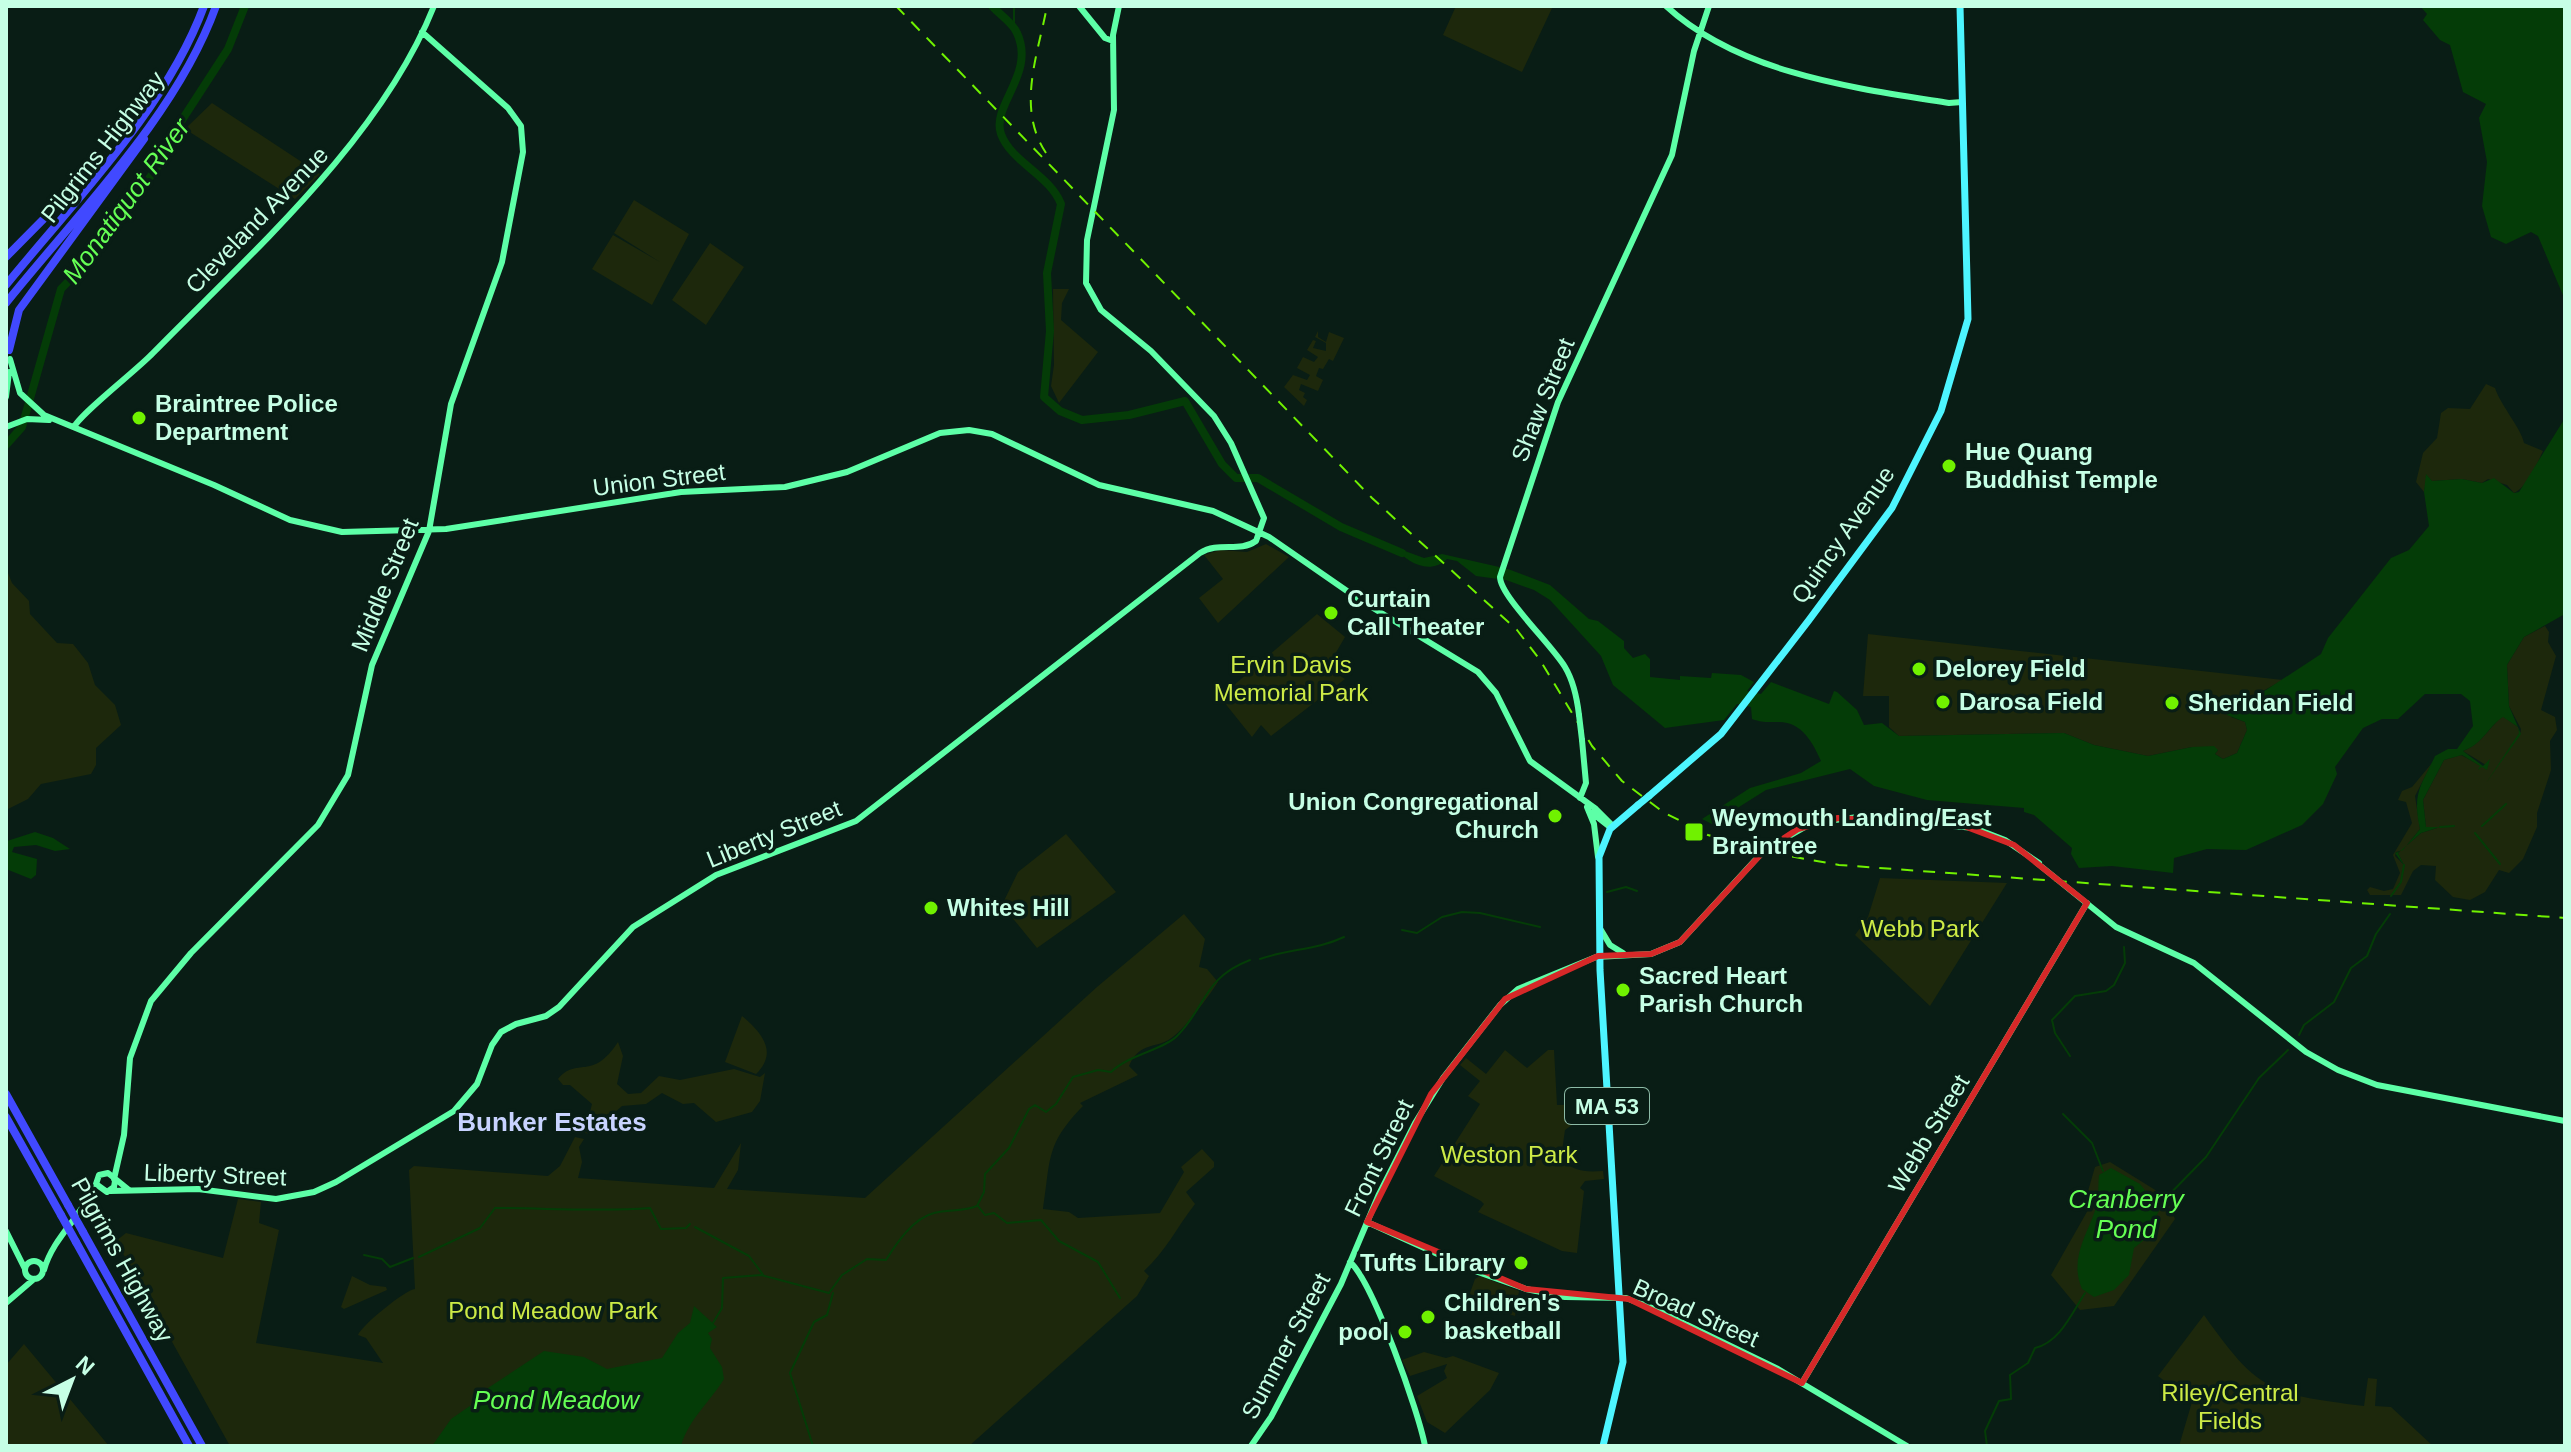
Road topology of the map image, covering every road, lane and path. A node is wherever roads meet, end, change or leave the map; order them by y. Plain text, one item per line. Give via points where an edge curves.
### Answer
1 (204, 6) edge
2 (216, 6) edge
3 (434, 6) edge
4 (1079, 6) edge
5 (1119, 6) edge
6 (1666, 6) edge
7 (1709, 6) edge
8 (1960, 6) edge
9 (1700, 31) junction
10 (422, 32) junction
11 (1113, 41) junction
12 (170, 97) junction
13 (1962, 102) junction
14 (127, 135) junction
15 (6, 257) edge
16 (6, 285) edge
17 (6, 303) edge
18 (8, 350) edge
19 (6, 397) edge
20 (56, 421) junction
21 (9, 426) edge
22 (77, 429) junction
23 (429, 531) junction
24 (1261, 532) junction
25 (1580, 798) junction
26 (1587, 807) junction
27 (1612, 827) junction
28 (1599, 863) junction
29 (2087, 903) junction
30 (1599, 923) junction
31 (1600, 955) junction
32 (1627, 955) junction
33 (6, 1094) edge
34 (6, 1117) edge
35 (2565, 1121) edge
36 (120, 1154) junction
37 (105, 1173) junction
38 (115, 1180) junction
39 (96, 1184) junction
40 (108, 1191) junction
41 (132, 1191) junction
42 (85, 1205) junction
43 (1367, 1222) junction
44 (6, 1231) edge
45 (12, 1242) junction
46 (52, 1248) junction
47 (34, 1261) junction
48 (1350, 1262) junction
49 (25, 1270) junction
50 (44, 1270) junction
51 (34, 1279) junction
52 (15, 1292) junction
53 (1619, 1297) junction
54 (6, 1303) edge
55 (1802, 1383) junction
56 (189, 1446) edge
57 (202, 1446) edge
58 (1251, 1446) edge
59 (1425, 1446) edge
60 (1603, 1446) edge
61 (1907, 1446) edge

1 - 14 highway, Pilgrims Highway via 176,67
2 - 12 highway, Pilgrims Highway
3 - 10 main road
4 - 11 main road
5 - 11 main road
6 - 9 main road
7 - 9 main road, Shaw Street
8 - 13 main road, Quincy Avenue
9 - 13 main road via 1811,79
9 - 25 main road, Shaw Street, bridge via 1672,155 1561,395 1500,583 1564,665 1574,689 1586,783
10 - 22 main road, Cleveland Avenue via 337,164
10 - 23 main road, Middle Street via 514,114 524,138 502,262 450,411
11 - 24 main road via 1114,110 1086,244 1086,283 1099,308 1211,412 1231,443 1264,518
12 - 17 highway, Pilgrims Highway
12 - 18 highway via 19,310
13 - 27 main road, Quincy Avenue, bridge via 1967,323 1945,401 1892,508 1755,691 1714,741
14 - 15 highway
14 - 16 highway, Pilgrims Highway
18 - 19 main road
18 - 20 main road, Union Street via 22,397
20 - 21 main road, Union Street via 33,419
20 - 22 main road, Union Street
22 - 23 main road, Union Street via 312,527
23 - 24 main road, Union Street via 666,494 807,483 852,470 931,435 964,430 1001,438 1104,487 1208,510
23 - 36 main road, Middle Street via 373,660 355,756 337,798 314,829 175,970 146,1010 130,1058
24 - 25 main road, Union Street via 1478,672 1498,696 1528,758
24 - 41 main road, Liberty Street via 1248,546 1216,546 1197,555 856,821 720,873 633,927 556,1010 501,1032 475,1087 454,1111 336,1182 273,1199 198,1189
25 - 26 main road
25 - 27 main road
26 - 27 main road
26 - 28 main road
27 - 28 main road, MA 53 via 1600,847
28 - 30 main road, MA 53
29 - 32 main road, bridge via 2005,840 1974,828 1858,817 1807,825 1768,848 1686,938 1654,953
29 - 35 main road via 2128,934 2194,963 2306,1052 2347,1074
29 - 55 main road, Webb Street
30 - 31 main road, MA 53
30 - 32 main road via 1610,945
31 - 32 main road
31 - 43 main road, Front Street via 1518,989 1500,1005 1431,1094
31 - 53 main road, MA 53
33 - 57 highway, Pilgrims Highway, bridge
34 - 56 highway, Pilgrims Highway, bridge
36 - 37 main road
36 - 38 main road, Middle Street
37 - 38 main road, Liberty Street
37 - 39 main road
38 - 40 main road, Middle Street
38 - 41 main road, Liberty Street
39 - 40 main road
39 - 42 main road
40 - 41 main road, Liberty Street
40 - 42 main road
42 - 46 main road
43 - 48 main road, Front Street
43 - 53 main road, Broad Street via 1526,1289 1565,1297
44 - 45 main road
45 - 47 main road
45 - 49 main road
46 - 47 main road
46 - 50 main road
47 - 49 main road
47 - 50 main road
48 - 58 main road, Summer Street
48 - 59 main road via 1367,1285
49 - 51 main road
49 - 52 main road
50 - 51 main road
51 - 52 main road
52 - 54 main road
53 - 55 main road, Broad Street via 1674,1318
53 - 60 main road, MA 53 via 1623,1372
55 - 61 main road, Broad Street

